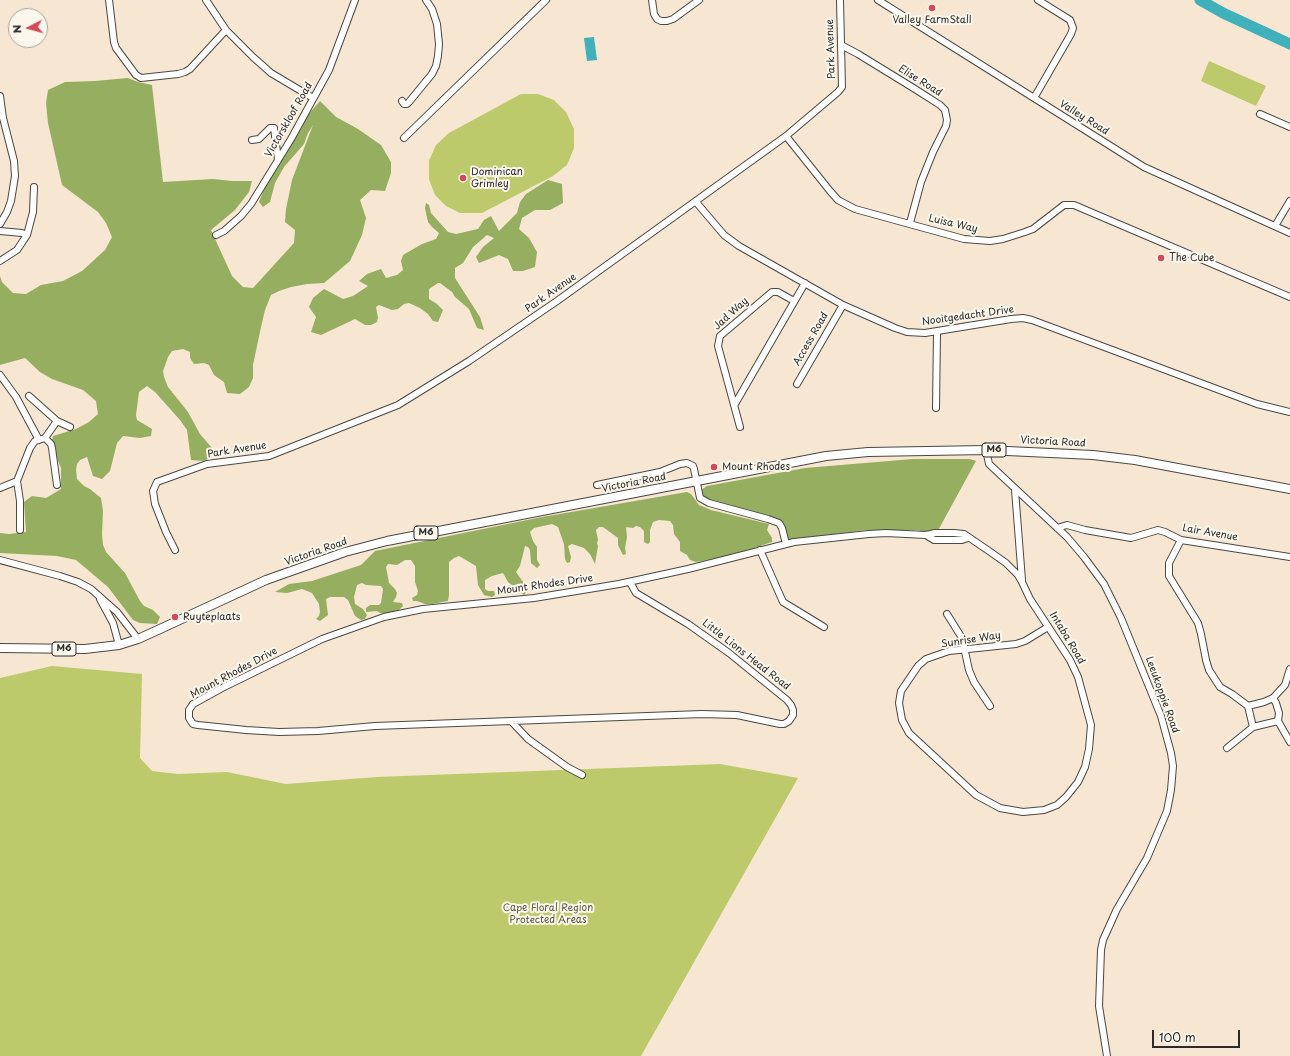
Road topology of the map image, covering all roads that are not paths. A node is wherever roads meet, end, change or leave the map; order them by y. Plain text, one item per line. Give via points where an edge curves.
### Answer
1 (110, 0) edge
2 (206, 0) edge
3 (355, 0) edge
4 (426, 0) edge
5 (546, 0) edge
6 (652, 0) edge
7 (699, 0) edge
8 (840, 0) edge
9 (878, 0) edge
10 (1038, 0) edge
11 (226, 30) junction
12 (841, 45) junction
13 (0, 96) edge
14 (313, 98) junction
15 (1034, 98) junction
16 (402, 101) dead end
17 (1260, 114) dead end
18 (2, 117) edge
19 (1290, 126) edge
20 (786, 136) junction
21 (404, 138) dead end
22 (252, 140) dead end
23 (278, 160) junction
24 (34, 187) dead end
25 (1290, 200) edge
26 (696, 202) junction
27 (910, 223) junction
28 (0, 224) edge
29 (1275, 226) junction
30 (0, 231) edge
31 (1290, 233) edge
32 (216, 235) dead end
33 (27, 236) junction
34 (0, 261) edge
35 (805, 283) junction
36 (1290, 297) edge
37 (794, 301) junction
38 (843, 305) junction
39 (937, 332) junction
40 (0, 375) edge
41 (797, 384) dead end
42 (29, 396) dead end
43 (735, 404) junction
44 (936, 408) dead end
45 (1290, 412) edge
46 (57, 421) junction
47 (70, 427) dead end
48 (740, 427) dead end
49 (42, 439) junction
50 (986, 450) junction
51 (699, 462) dead end
52 (693, 466) junction
53 (17, 481) junction
54 (697, 481) junction
55 (57, 485) dead end
56 (597, 485) dead end
57 (0, 488) edge
58 (1290, 488) edge
59 (1015, 490) junction
60 (1057, 528) junction
61 (20, 530) dead end
62 (926, 535) joint
63 (1181, 540) junction
64 (786, 544) junction
65 (175, 550) dead end
66 (760, 550) junction
67 (1290, 557) edge
68 (0, 560) edge
69 (630, 582) junction
70 (1022, 582) junction
71 (96, 593) junction
72 (947, 614) dead end
73 (1048, 627) junction
74 (824, 628) dead end
75 (138, 639) junction
76 (119, 645) junction
77 (0, 648) edge
78 (965, 649) junction
79 (1290, 669) edge
80 (1273, 698) junction
81 (990, 706) dead end
82 (1248, 706) junction
83 (1278, 721) junction
84 (512, 722) junction
85 (784, 724) joint
86 (1253, 727) junction
87 (1290, 742) edge
88 (1227, 748) dead end
89 (942, 763) joint
90 (582, 775) dead end
91 (1107, 1056) edge

1 - 11 street via 116,48 141,78 185,72
2 - 11 street
3 - 14 street, Victorskloof Road via 331,65
4 - 16 street via 432,9 436,24 439,44 436,66 409,102 404,104
5 - 21 street
6 - 7 street via 654,14 661,21 673,19
8 - 12 street, Park Avenue
9 - 15 street, Valley Road
10 - 15 street via 1070,20 1073,28
11 - 14 street via 271,73
12 - 20 street, Park Avenue via 842,87
12 - 27 street, Elise Road via 945,110 946,126 919,188
13 - 18 street
14 - 23 street, Victorskloof Road
15 - 29 street, Valley Road via 1144,167
17 - 19 street
18 - 28 street via 14,161 15,176 11,201
20 - 26 street, Park Avenue
20 - 27 street, Luisa Way via 838,200 855,209
22 - 23 street via 259,139 267,129 274,128
23 - 32 street, Victorskloof Road via 251,204 224,231
24 - 33 street via 33,212
25 - 29 street
26 - 35 street, Nooitgedacht Drive via 730,240
26 - 65 street, Park Avenue via 558,301 398,405 269,456 207,464 157,482 153,491 155,504
27 - 36 street, Luisa Way via 964,239 990,241 1025,232 1064,205 1074,205
29 - 31 street, Valley Road
30 - 33 street via 22,233
33 - 34 street via 17,250
35 - 37 street
35 - 38 street, Nooitgedacht Drive
37 - 43 street
37 - 43 street, Jad Way via 778,292 772,292 720,336 718,346
38 - 39 street, Nooitgedacht Drive via 908,332
38 - 41 street, Access Road
39 - 44 street
39 - 45 street, Nooitgedacht Drive via 1011,319 1032,320 1257,404
40 - 49 street
42 - 46 street
43 - 48 street, Jad Way
46 - 47 street
46 - 49 street
49 - 53 street via 30,448
49 - 55 street via 51,444
50 - 54 main road, Victoria Road / M6 via 826,456
50 - 58 main road, Victoria Road / M6 via 1062,452 1128,459
50 - 59 street, Leeukoppie Road via 989,464
51 - 52 street
52 - 54 street
52 - 56 street via 687,463 680,464 660,472
53 - 57 street
53 - 61 street
54 - 64 street via 699,495 704,501 779,523
54 - 75 main road, Victoria Road / M6 via 387,541 345,552 266,580
59 - 60 street, Leeukoppie Road
59 - 70 street, Intaba Road
60 - 63 street, Lair Avenue via 1067,525 1131,538 1158,530
60 - 91 street, Leeukoppie Road via 1084,557 1104,584 1114,604 1161,716 1172,760 1167,811 1147,858 1117,909 1103,940 1099,1006
62 - 64 street, Mount Rhodes Drive via 869,534
62 - 70 street, Intaba Road via 934,540 968,538 1006,563
63 - 67 street, Lair Avenue
63 - 82 street via 1169,563 1171,580 1198,622 1206,660 1214,680
64 - 66 street, Mount Rhodes Drive
66 - 69 street, Mount Rhodes Drive
66 - 74 street via 784,602
68 - 71 street via 78,582
69 - 84 street, Mount Rhodes Drive via 534,598 423,609 384,617 332,634 308,645 193,704 189,713 193,724 279,732
69 - 85 street, Little Lions Head Road via 636,593 729,652 787,700 793,715
70 - 73 street, Intaba Road
71 - 75 street via 117,612
71 - 76 street via 113,623
72 - 78 street via 956,627
73 - 78 street, Sunrise Way via 1026,641 1016,644
73 - 89 street, Intaba Road via 1078,677 1091,725 1090,749 1078,782 1057,805 1044,810 1023,812 1000,808 976,795
75 - 76 main road, Victoria Road / M6
76 - 77 main road, Victoria Road / M6 via 85,649
78 - 81 street via 974,682
78 - 89 street, Sunrise Way via 926,659 901,691 899,703 902,720 909,732
79 - 80 street via 1285,685
80 - 82 street
80 - 83 street via 1278,707
82 - 86 street
83 - 86 street
83 - 87 street
84 - 85 street, Mount Rhodes Drive via 702,714 737,716
84 - 90 street via 528,739
86 - 88 street

